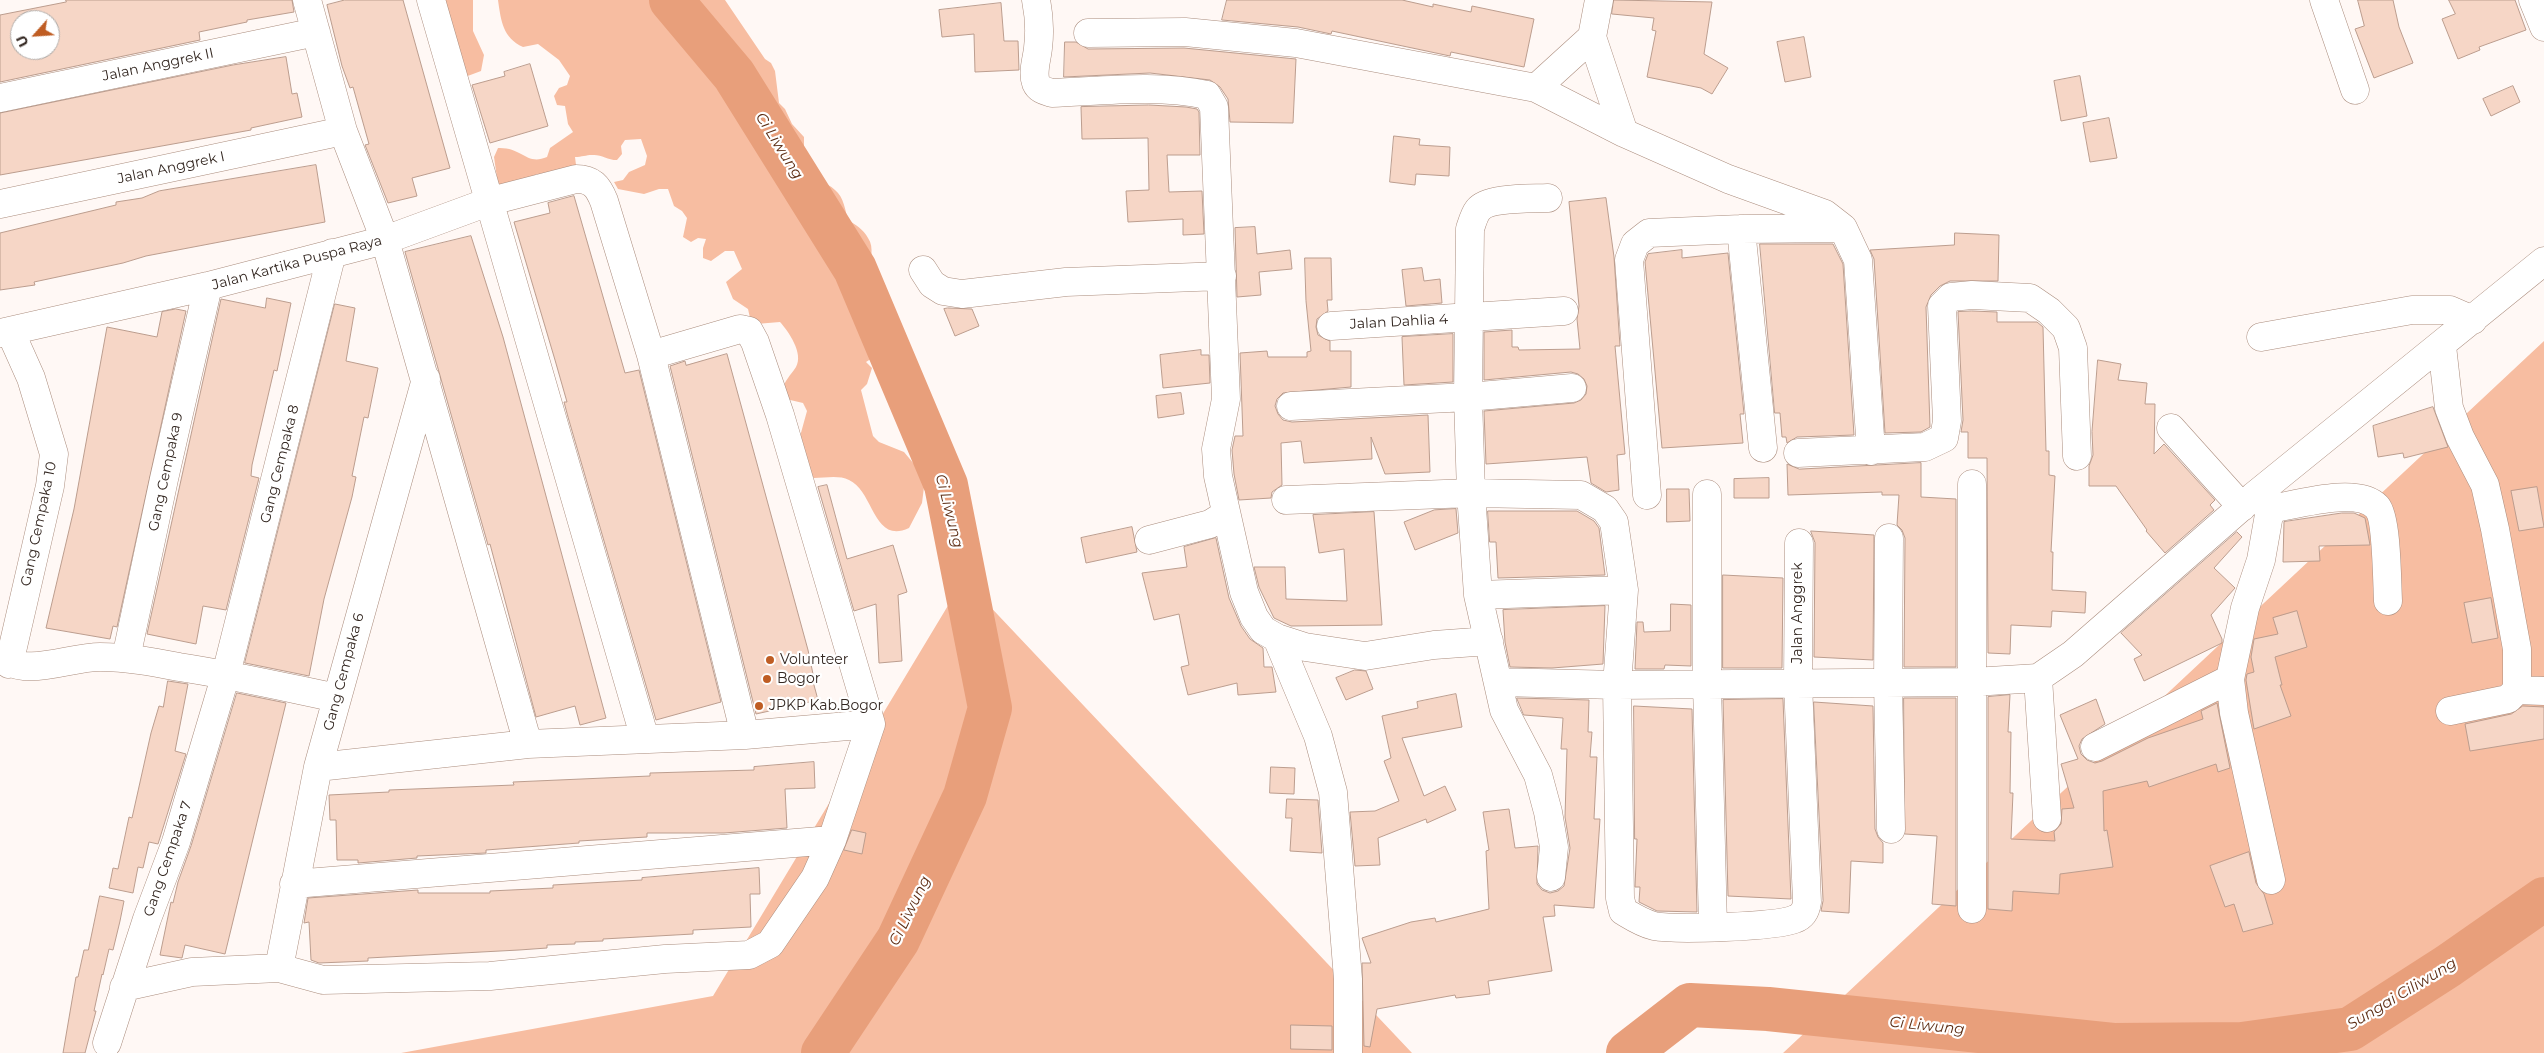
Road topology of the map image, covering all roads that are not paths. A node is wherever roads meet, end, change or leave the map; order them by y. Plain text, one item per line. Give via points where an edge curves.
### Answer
1 (307, 0) edge
2 (431, 0) edge
3 (1036, 0) edge
4 (1599, 0) edge
5 (2324, 0) edge
6 (2533, 0) edge
7 (2544, 27) edge
8 (316, 32) junction
9 (1088, 33) dead end
10 (1592, 37) junction
11 (1536, 88) junction
12 (2355, 90) dead end
13 (0, 98) edge
14 (343, 131) junction
15 (1624, 133) junction
16 (1548, 198) dead end
17 (491, 201) junction
18 (0, 204) edge
19 (1843, 228) junction
20 (1741, 229) junction
21 (385, 240) junction
22 (332, 253) junction
23 (2544, 261) edge
24 (923, 270) dead end
25 (1222, 276) junction
26 (208, 286) junction
27 (1564, 312) dead end
28 (1468, 318) junction
29 (2473, 320) junction
30 (1331, 326) dead end
31 (5, 332) edge
32 (2261, 337) dead end
33 (2442, 346) junction
34 (650, 355) junction
35 (426, 379) junction
36 (1572, 388) dead end
37 (1468, 397) junction
38 (1291, 406) dead end
39 (2172, 428) dead end
40 (1763, 448) dead end
41 (1871, 451) junction
42 (1798, 453) dead end
43 (2078, 456) dead end
44 (1972, 484) dead end
45 (1471, 493) junction
46 (1707, 494) dead end
47 (1647, 495) dead end
48 (1286, 500) dead end
49 (2255, 504) junction
50 (1226, 514) junction
51 (1889, 538) dead end
52 (1150, 540) dead end
53 (1799, 543) dead end
54 (1624, 590) junction
55 (1478, 595) junction
56 (2388, 601) dead end
57 (1277, 638) junction
58 (1489, 641) junction
59 (126, 658) junction
60 (4, 661) edge
61 (226, 674) junction
62 (2038, 678) junction
63 (2230, 679) junction
64 (1498, 682) junction
65 (1973, 682) junction
66 (1706, 683) junction
67 (1798, 683) junction
68 (1888, 683) junction
69 (1617, 685) junction
70 (2517, 690) junction
71 (2544, 691) edge
72 (336, 698) junction
73 (2450, 711) dead end
74 (870, 724) junction
75 (745, 735) junction
76 (645, 739) junction
77 (528, 744) junction
78 (2095, 747) dead end
79 (318, 767) junction
80 (2047, 818) dead end
81 (1891, 829) dead end
82 (832, 840) junction
83 (1551, 877) dead end
84 (2271, 880) dead end
85 (294, 884) junction
86 (1972, 909) dead end
87 (1713, 927) junction
88 (279, 968) junction
89 (124, 987) junction
90 (107, 1043) dead end
91 (1348, 1053) edge

1 - 8 street
2 - 17 street
3 - 25 street via 1038,46 1034,72 1036,84 1042,90 1052,93 1155,89 1206,95 1214,107
4 - 10 street
5 - 12 street
6 - 7 street
8 - 13 street, Jalan Anggrek II
8 - 14 street
9 - 11 street via 1185,32 1296,42
10 - 11 street
10 - 15 street
11 - 15 street
14 - 18 street, Jalan Anggrek I
14 - 21 street
15 - 19 street via 1728,178 1825,214
16 - 28 street via 1494,202 1477,210 1470,229
17 - 21 street, Jalan Kartika Puspa Raya
17 - 34 street, Jalan Kartika Puspa Raya via 576,178 598,186
17 - 76 street
19 - 20 street
19 - 41 street via 1858,260
20 - 40 street
20 - 47 street via 1649,233 1635,244 1629,260
21 - 22 street, Jalan Kartika Puspa Raya
21 - 35 street
22 - 26 street, Jalan Kartika Puspa Raya
22 - 61 street, Gang Cempaka 8
23 - 29 street
24 - 25 street via 932,284 943,291 962,294 1066,282
25 - 50 street via 1226,399 1216,449
26 - 31 street, Jalan Kartika Puspa Raya
26 - 59 street, Gang Cempaka 9
27 - 28 street, Jalan Dahlia 4
28 - 30 street, Jalan Dahlia 4
28 - 37 street
29 - 32 street via 2450,310 2412,310
29 - 33 street
31 - 60 street, Gang Cempaka 10 via 31,378 54,454 50,486
33 - 49 street
33 - 70 street via 2449,408 2485,485 2496,529 2517,649
34 - 74 street via 740,329 749,331 780,415
34 - 75 street
35 - 72 street, Gang Cempaka 6
35 - 77 street
36 - 37 street
37 - 38 street
37 - 45 street
39 - 49 street
41 - 42 street
41 - 43 street via 1925,447 1944,438 1947,421 1942,306 1951,297 1972,295 2030,298 2049,310 2066,328 2073,348
44 - 65 street
45 - 48 street
45 - 54 street via 1581,495 1605,509 1614,522
45 - 55 street
46 - 66 street
49 - 56 street via 2348,496 2367,500 2377,507 2384,528
49 - 62 street via 2073,654
49 - 63 street via 2261,560
50 - 52 street via 1210,524
50 - 57 street via 1244,592 1254,617 1263,630
51 - 68 street
53 - 67 street, Jalan Anggrek
54 - 55 street
54 - 69 street
55 - 58 street
57 - 58 street via 1305,647 1365,656 1434,645
57 - 91 street via 1318,736 1333,792 1348,979
58 - 64 street
59 - 60 street via 73,659 34,667
59 - 61 street
61 - 72 street
61 - 89 street, Gang Cempaka 7 via 176,842
62 - 65 street
62 - 80 street
63 - 78 street
63 - 84 street via 2234,713
64 - 69 street
64 - 83 street via 1504,710 1538,775 1554,847
65 - 68 street
65 - 86 street
66 - 67 street
66 - 69 street
66 - 87 street
67 - 68 street
67 - 87 street, Jalan Anggrek via 1806,911 1784,922
68 - 81 street
69 - 87 street via 1620,898 1623,910 1637,920 1655,926
70 - 71 street
70 - 73 street via 2508,699
72 - 79 street, Gang Cempaka 6
74 - 75 street
74 - 82 street
75 - 76 street
76 - 77 street
77 - 79 street
79 - 85 street, Gang Cempaka 6
82 - 85 street
82 - 88 street via 816,878 770,944 749,954 490,976 388,980 323,980
85 - 88 street, Gang Cempaka 6
88 - 89 street via 192,972
89 - 90 street, Gang Cempaka 7

